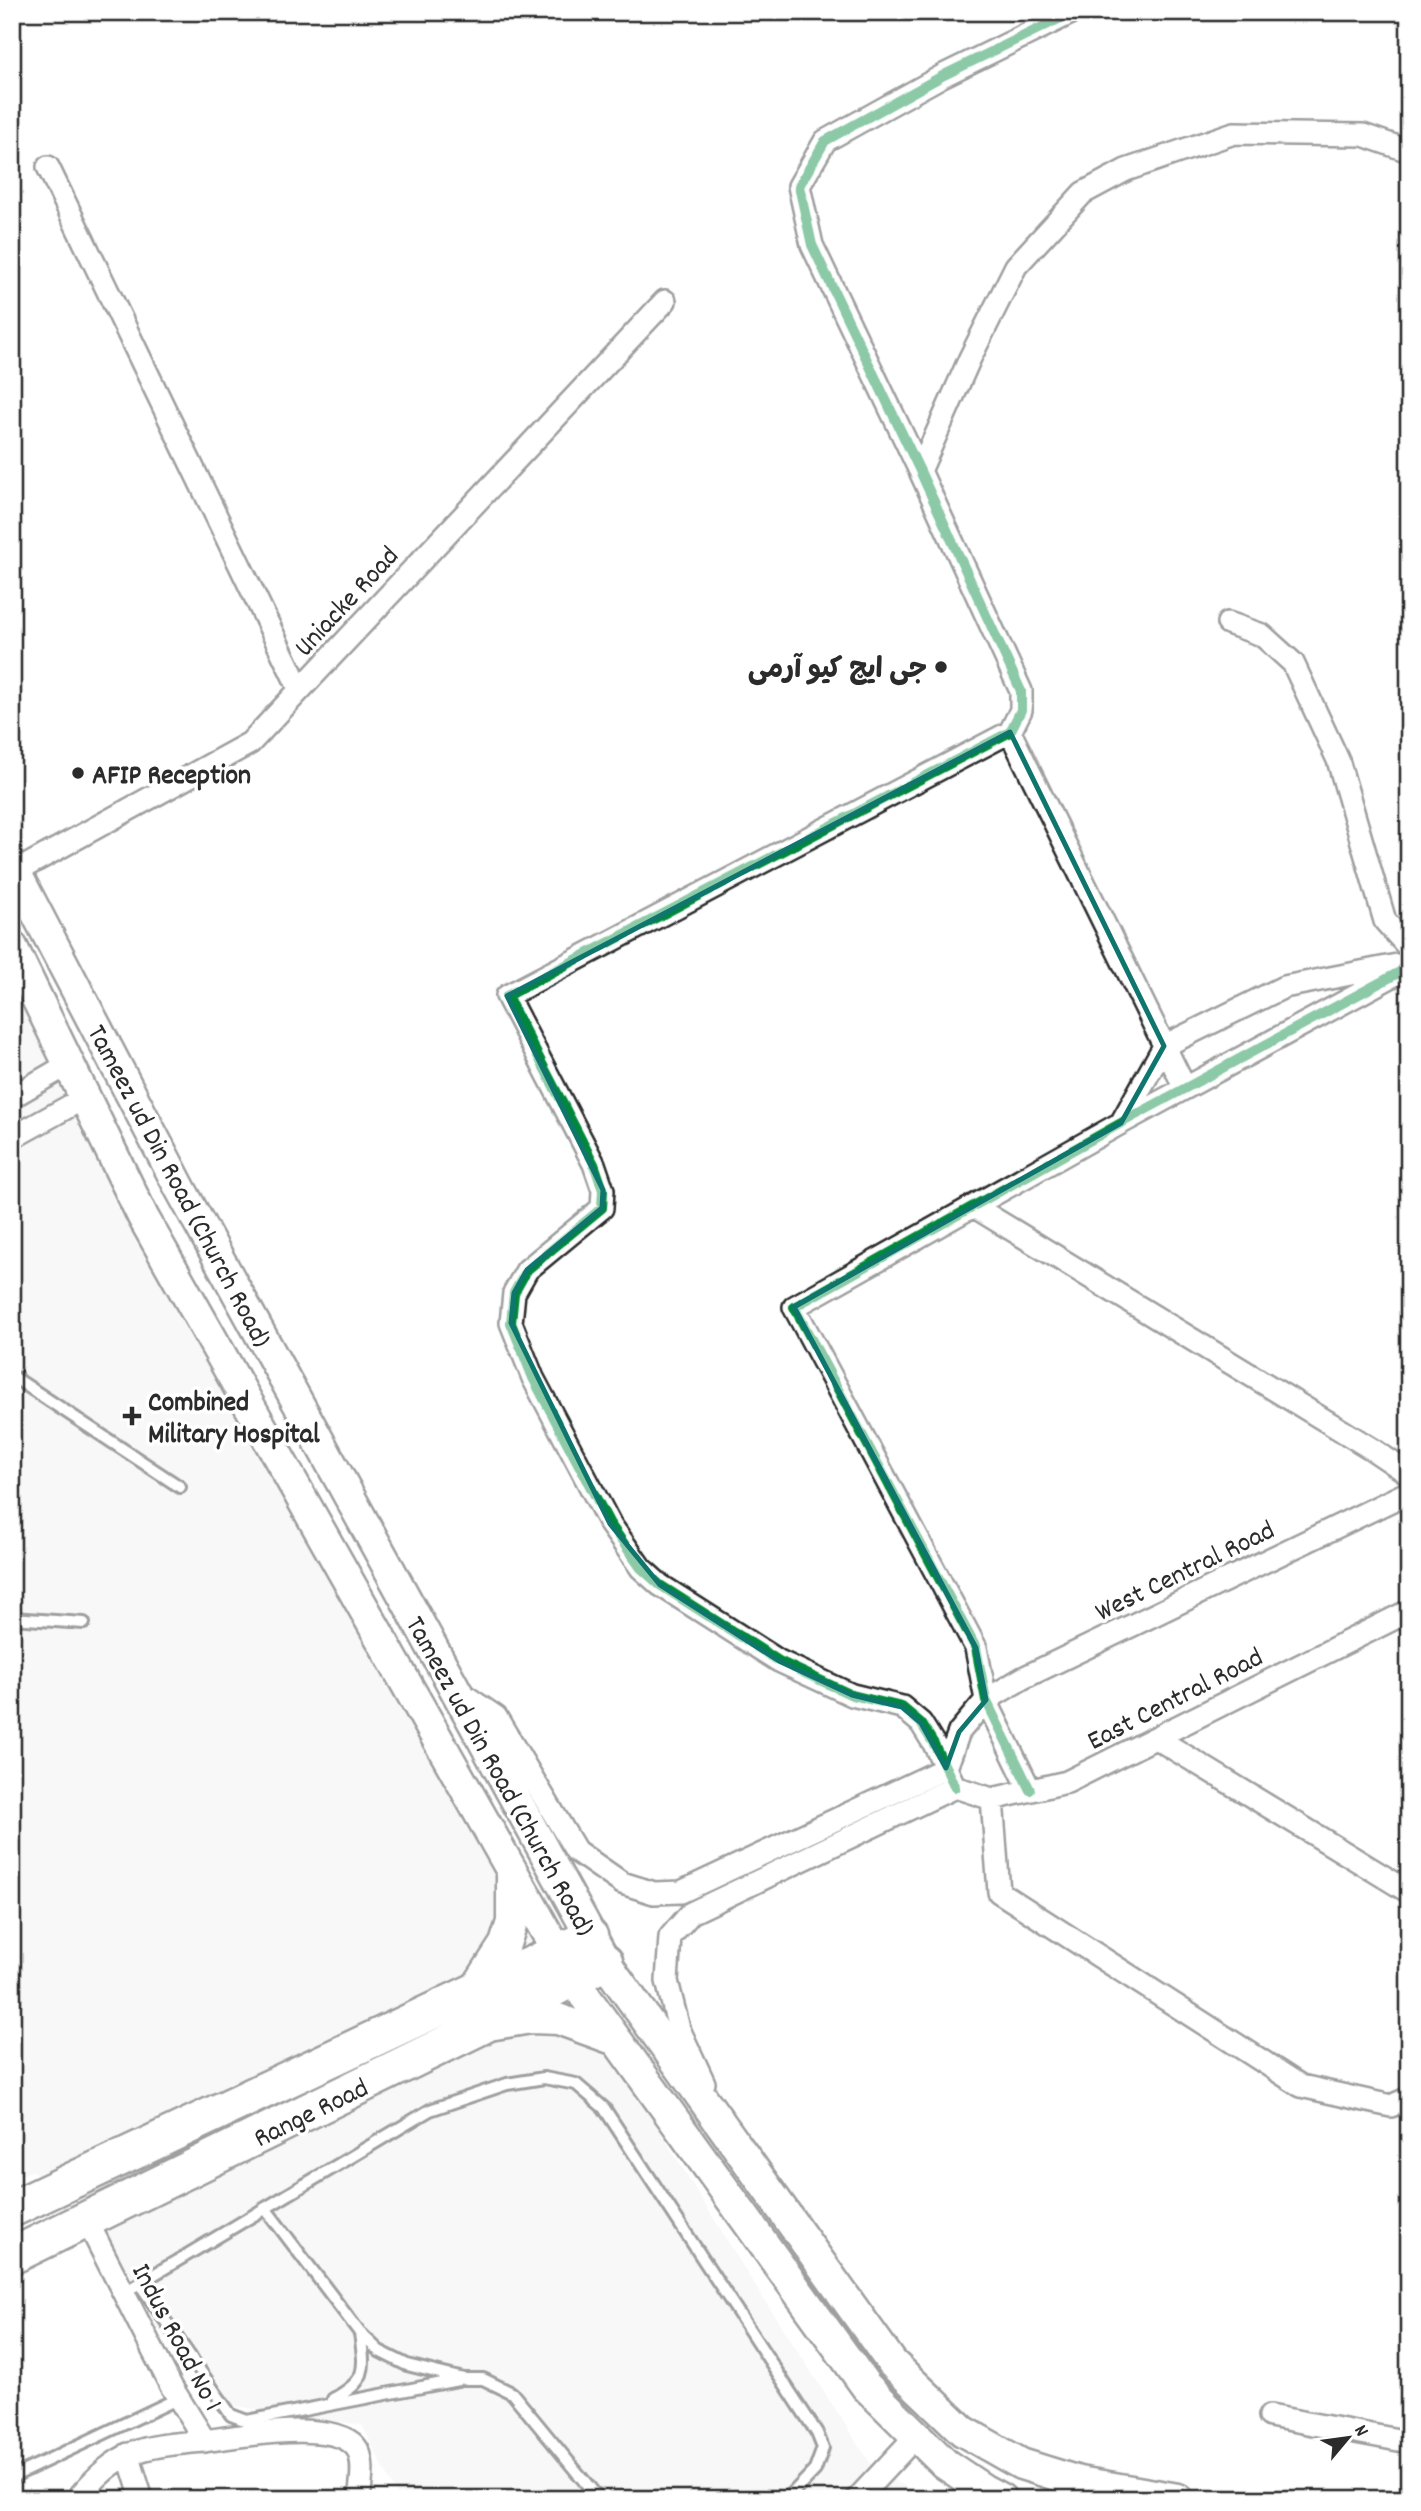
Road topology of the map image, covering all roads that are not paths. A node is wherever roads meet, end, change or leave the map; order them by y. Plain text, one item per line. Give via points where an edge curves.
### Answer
1 (1073, 12) edge
2 (1409, 151) edge
3 (48, 167) dead end
4 (665, 301) dead end
5 (920, 471) junction
6 (1227, 623) dead end
7 (300, 690) junction
8 (1010, 732) junction
9 (14, 869) edge
10 (12, 947) edge
11 (1409, 948) edge
12 (1409, 965) edge
13 (1164, 1046) junction
14 (69, 1064) junction
15 (1185, 1087) junction
16 (12, 1097) edge
17 (86, 1097) junction
18 (1121, 1123) junction
19 (12, 1138) edge
20 (181, 1190) junction
21 (973, 1206) junction
22 (143, 1217) junction
23 (12, 1376) edge
24 (1409, 1474) edge
25 (180, 1487) dead end
26 (1409, 1492) edge
27 (1409, 1611) edge
28 (12, 1618) edge
29 (85, 1623) dead end
30 (453, 1688) junction
31 (986, 1700) junction
32 (1156, 1738) junction
33 (951, 1778) junction
34 (1030, 1790) junction
35 (992, 1799) junction
36 (512, 1873) junction
37 (1409, 1892) edge
38 (597, 1950) junction
39 (565, 1967) junction
40 (472, 1993) junction
41 (480, 2027) junction
42 (616, 2040) junction
43 (1409, 2098) edge
44 (265, 2208) junction
45 (12, 2209) edge
46 (87, 2221) junction
47 (14, 2248) edge
48 (131, 2288) junction
49 (360, 2333) junction
50 (899, 2370) junction
51 (464, 2379) junction
52 (179, 2398) junction
53 (322, 2405) junction
54 (1270, 2416) dead end
55 (916, 2436) junction
56 (205, 2441) junction
57 (1409, 2442) edge
58 (128, 2454) junction
59 (12, 2477) edge
60 (77, 2499) edge
61 (142, 2499) edge
62 (359, 2499) edge
63 (599, 2499) edge
64 (787, 2499) edge
65 (857, 2499) edge
66 (1001, 2499) edge
67 (1178, 2499) edge

1 - 5 street via 944,75 825,141 799,186 812,245
2 - 5 street via 1363,135 1234,133 1126,170 1083,193 1016,266
3 - 7 street
4 - 7 street, Uniacke Road
5 - 8 street via 1021,691 1021,710
6 - 11 street via 1262,635 1293,663 1338,760 1385,921
7 - 9 street, Uniacke Road via 250,743
8 - 13 street
8 - 33 street via 506,996 594,1164 603,1190 602,1208 527,1270 513,1293 512,1323 533,1378 610,1524 660,1586 779,1661 852,1695 902,1707 921,1723
9 - 20 main road, Tameez ud Din Road (Church Road)
10 - 14 main road, Tameez ud Din Road (Church Road)
12 - 13 street via 1284,987
12 - 15 street
13 - 15 street
13 - 18 street
14 - 16 street
14 - 17 main road, Tameez ud Din Road (Church Road)
15 - 18 street
17 - 19 street
17 - 22 main road, Tameez ud Din Road (Church Road)
18 - 21 street
20 - 22 main road
20 - 30 main road, Tameez ud Din Road (Church Road)
21 - 24 street
21 - 31 street via 794,1307 976,1648
22 - 36 main road, Tameez ud Din Road (Church Road)
23 - 25 lane
26 - 31 street, West Central Road
27 - 32 street, East Central Road
28 - 29 lane
30 - 33 street via 496,1717 576,1851 622,1883 654,1893 681,1892
30 - 38 main road, Tameez ud Din Road (Church Road)
31 - 33 street, West Central Road via 959,1732
31 - 34 street
32 - 34 street, East Central Road via 1067,1782
32 - 37 street
33 - 35 street
33 - 50 street via 691,1913 670,1937 667,1981 679,2029 702,2079 893,2345 899,2355
34 - 35 street, East Central Road
35 - 43 street via 999,1892 1301,2087 1391,2106
36 - 39 main road, Tameez ud Din Road (Church Road)
36 - 40 main road via 512,1922 505,1944
38 - 39 main road
38 - 50 main road, Tameez ud Din Road (Church Road)
39 - 40 main road
39 - 41 main road, Range Road
39 - 42 main road, Tameez ud Din Road (Church Road)
40 - 45 main road
41 - 42 main road via 531,2018 558,2019
41 - 46 main road, Range Road
42 - 55 main road, Tameez ud Din Road (Church Road) via 866,2386
44 - 48 lane
44 - 49 lane
44 - 64 lane via 430,2110 508,2084 544,2078 576,2084 604,2108 817,2433 823,2448 815,2470
46 - 47 main road, Range Road
46 - 48 street, Indus Road No 1
48 - 52 street, Indus Road No 1
48 - 53 lane via 231,2415 247,2421
49 - 51 lane via 379,2351 407,2365
49 - 53 lane via 365,2367 351,2389
50 - 67 main road, Tameez ud Din Road (Church Road) via 963,2431 1021,2464 1079,2483
51 - 53 lane
51 - 63 lane via 483,2379 512,2393
52 - 56 street, Indus Road No 1
52 - 59 lane
54 - 57 street
55 - 65 street
55 - 66 main road, Tameez ud Din Road (Church Road) via 945,2464
56 - 58 street via 149,2446
56 - 62 street, Indus Road No 1 via 266,2432 321,2432 344,2438 360,2455
58 - 60 street via 98,2475
58 - 61 street

